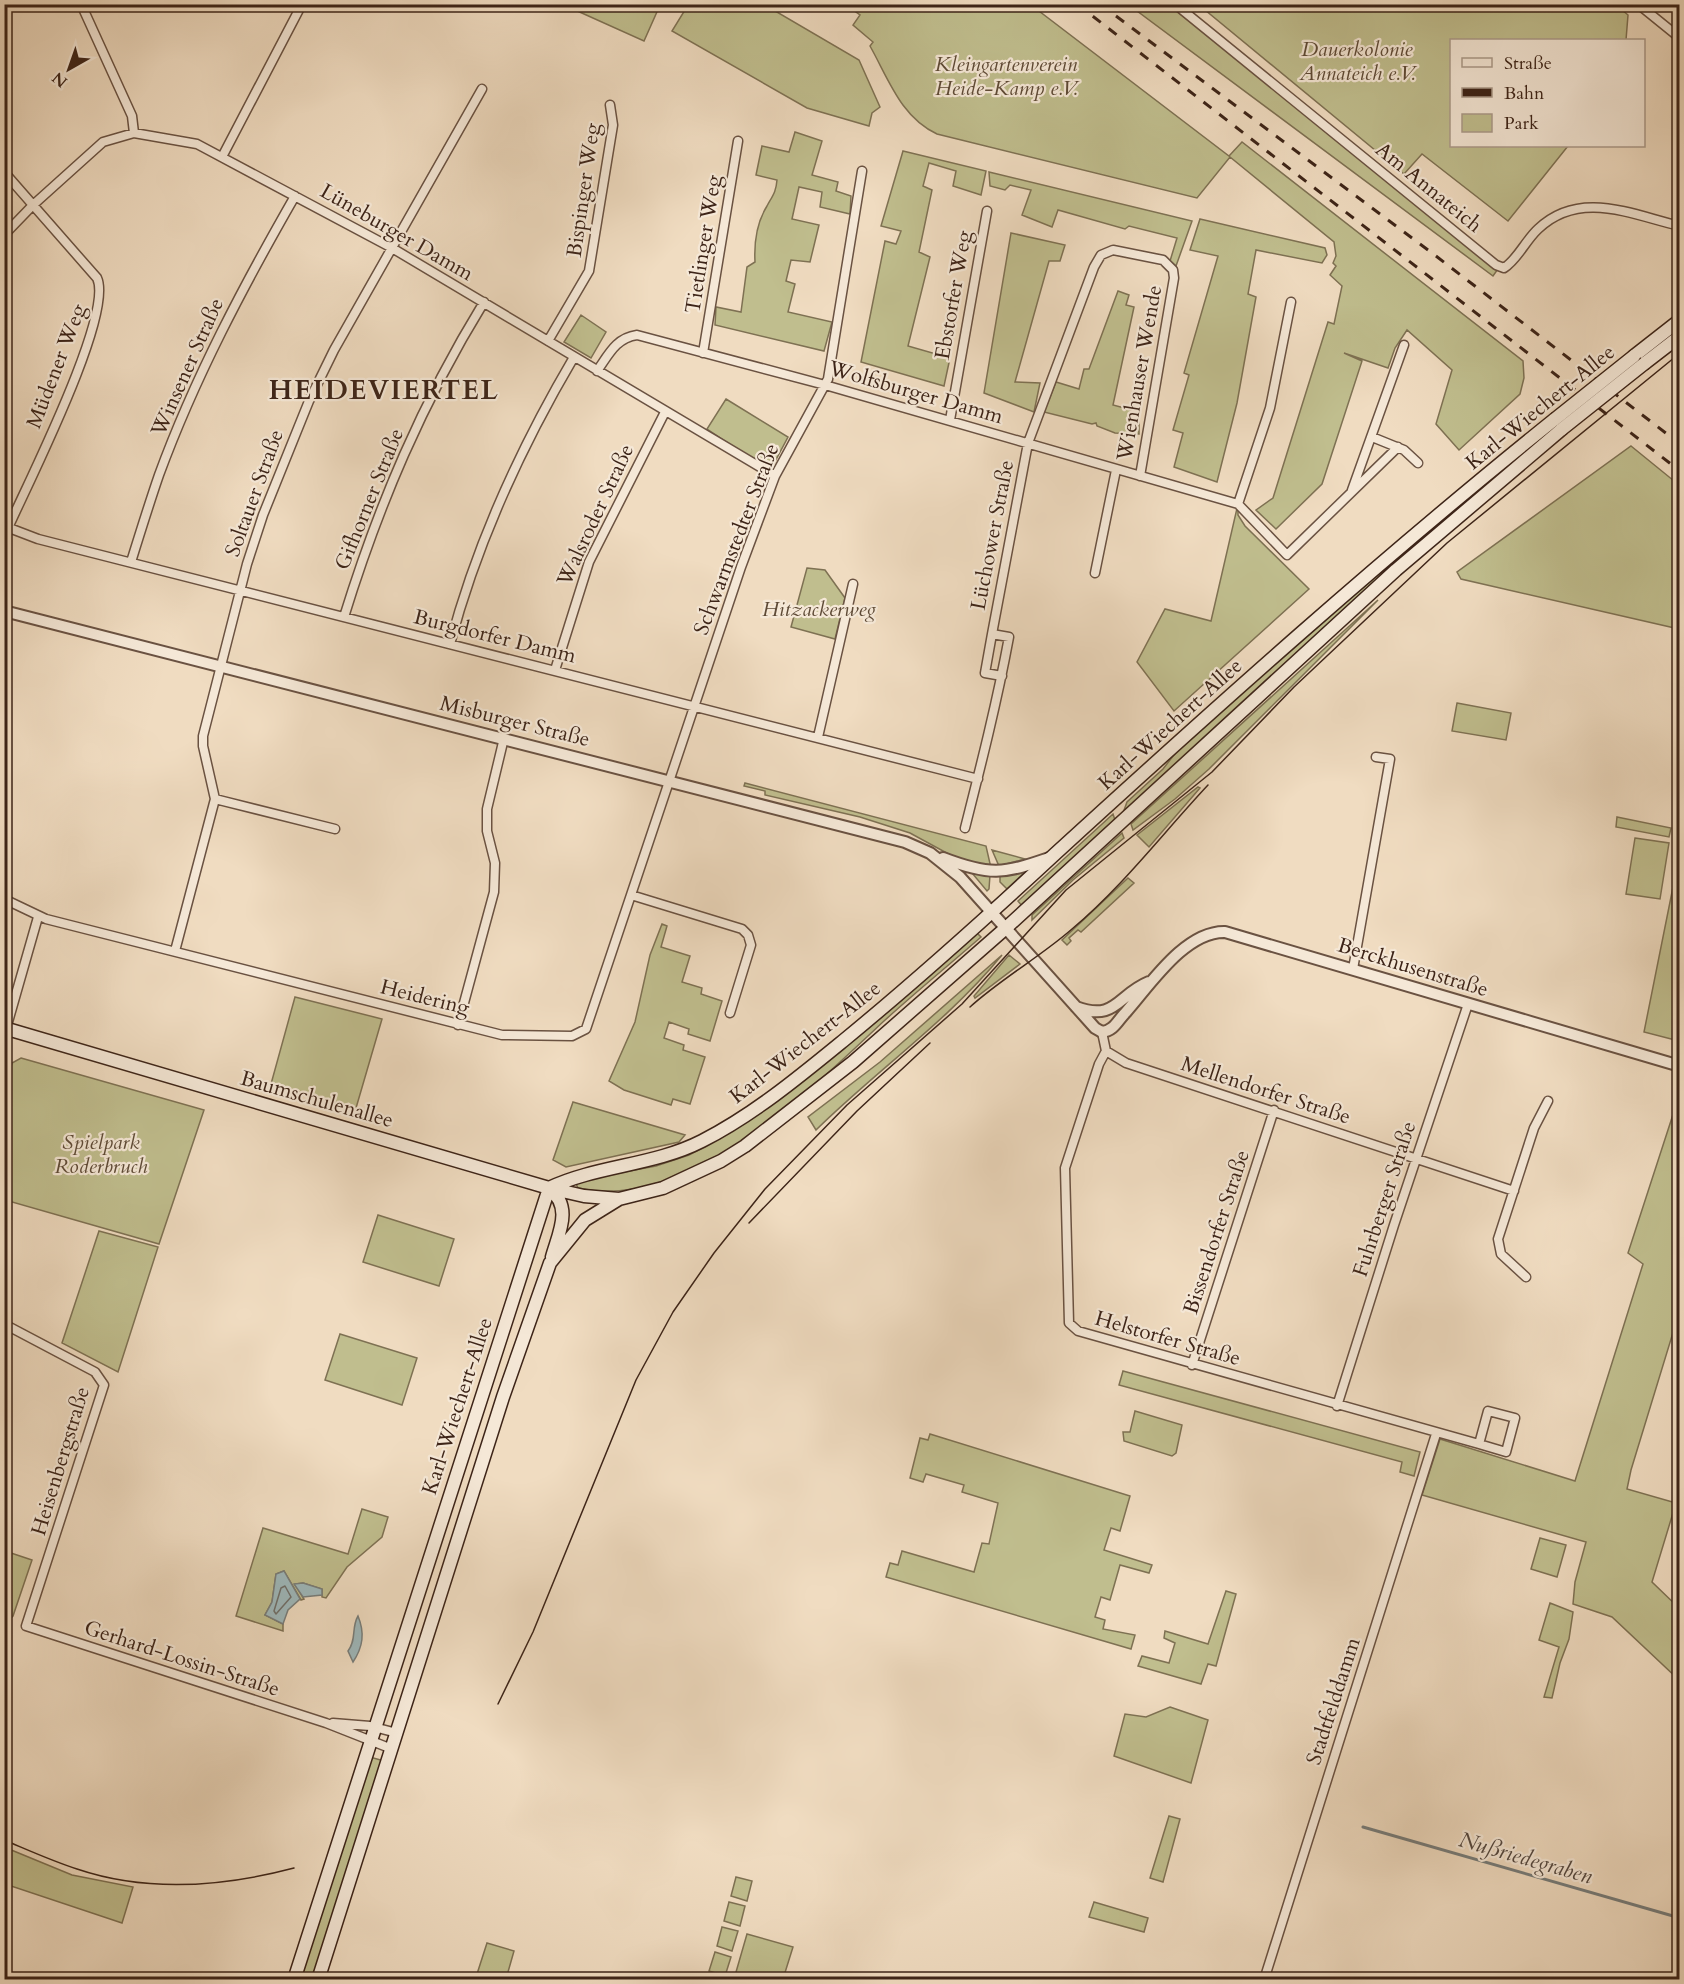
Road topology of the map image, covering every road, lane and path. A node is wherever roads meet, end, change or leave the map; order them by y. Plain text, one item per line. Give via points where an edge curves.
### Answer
1 (81, 4) edge
2 (302, 4) edge
3 (1175, 4) edge
4 (1638, 4) edge
5 (1680, 38) edge
6 (482, 89) dead end
7 (610, 105) dead end
8 (134, 133) junction
9 (738, 141) dead end
10 (222, 157) junction
11 (862, 171) dead end
12 (4, 172) edge
13 (296, 196) junction
14 (33, 205) junction
15 (987, 212) dead end
16 (1680, 226) edge
17 (4, 235) edge
18 (392, 248) junction
19 (484, 302) junction
20 (1291, 302) dead end
21 (1680, 320) edge
22 (1680, 336) edge
23 (548, 341) junction
24 (1404, 345) dead end
25 (703, 353) junction
26 (574, 357) junction
27 (1640, 360) junction
28 (597, 371) junction
29 (825, 385) junction
30 (665, 412) junction
31 (950, 420) junction
32 (1558, 424) junction
33 (1372, 437) junction
34 (1028, 443) junction
35 (1398, 447) junction
36 (1418, 463) dead end
37 (1116, 470) junction
38 (775, 476) junction
39 (1140, 476) junction
40 (1350, 494) junction
41 (1238, 504) junction
42 (6, 527) edge
43 (131, 562) junction
44 (1095, 573) dead end
45 (853, 584) dead end
46 (239, 591) junction
47 (4, 611) edge
48 (344, 616) junction
49 (992, 634) junction
50 (450, 644) junction
51 (221, 666) junction
52 (555, 670) junction
53 (1002, 676) junction
54 (694, 705) junction
55 (818, 737) junction
56 (504, 738) junction
57 (1376, 757) dead end
58 (978, 779) junction
59 (670, 780) junction
60 (215, 799) junction
61 (965, 828) dead end
62 (335, 829) dead end
63 (930, 853) junction
64 (1052, 857) junction
65 (631, 895) junction
66 (4, 899) edge
67 (992, 912) junction
68 (38, 917) junction
69 (1006, 927) junction
70 (175, 951) junction
71 (1353, 969) junction
72 (1149, 982) junction
73 (1468, 1004) junction
74 (1076, 1006) junction
75 (730, 1013) dead end
76 (458, 1025) junction
77 (5, 1031) edge
78 (1102, 1032) junction
79 (1106, 1051) junction
80 (1680, 1066) edge
81 (1548, 1101) dead end
82 (1274, 1110) junction
83 (1417, 1158) junction
84 (549, 1188) junction
85 (1514, 1191) junction
86 (619, 1198) junction
87 (550, 1263) junction
88 (1526, 1277) dead end
89 (4, 1324) edge
90 (1192, 1365) junction
91 (1337, 1406) junction
92 (1436, 1434) junction
93 (1479, 1444) junction
94 (463, 1455) junction
95 (484, 1461) junction
96 (26, 1626) joint
97 (326, 1723) junction
98 (375, 1727) junction
99 (397, 1733) junction
100 (371, 1741) junction
101 (392, 1749) junction
102 (294, 1980) edge
103 (318, 1980) edge
104 (1264, 1980) edge

1 - 8 street via 132,116
2 - 10 street
3 - 16 street, Am Annateich via 1496,265 1504,268 1539,228 1563,213 1581,208 1614,208
4 - 5 street
6 - 18 street, Soltauer Straße
7 - 23 street, Bispinger Weg via 613,125 589,271
8 - 10 street, Lüneburger Damm via 197,144
8 - 14 street, Lüneburger Damm via 104,142
9 - 25 street, Tietlinger Weg
10 - 13 street, Lüneburger Damm
11 - 29 street, Schwarmstedter Straße
12 - 14 street, Müdener Weg
13 - 18 street, Lüneburger Damm
13 - 43 street, Winsener Straße via 224,325 160,474
14 - 17 street, Lüneburger Damm
14 - 42 street, Müdener Weg via 97,278 101,293 74,380
15 - 31 street, Ebstorfer Weg
18 - 19 street, Lüneburger Damm
18 - 46 street, Soltauer Straße via 333,350 309,401 263,515
19 - 23 street, Lüneburger Damm
19 - 48 street, Gifhorner Straße via 445,366 385,497
20 - 41 street via 1270,408
21 - 27 main road, Karl-Wiechert-Allee
22 - 27 main road, Karl-Wiechert-Allee
23 - 26 street, Lüneburger Damm
24 - 33 street
25 - 28 street, Wolfsburger Damm via 637,335 624,337
25 - 29 street, Wolfsburger Damm
26 - 28 street, Lüneburger Damm
26 - 50 street via 502,495 460,605
27 - 32 main road, Karl-Wiechert-Allee, bridge
28 - 30 street, Lüneburger Damm
29 - 31 street, Wolfsburger Damm
29 - 38 street, Schwarmstedter Straße
30 - 38 street, Lüneburger Damm
30 - 52 street, Walsroder Straße via 589,562
31 - 34 street, Wolfsburger Damm
32 - 64 main road, Karl-Wiechert-Allee via 1340,599
32 - 69 main road, Karl-Wiechert-Allee
33 - 35 street
33 - 40 street
34 - 37 street, Wolfsburger Damm
34 - 39 street, Wienhauser Wende via 1096,261 1113,250 1156,257 1169,263 1174,278
34 - 49 street, Lüchower Straße
35 - 36 street
35 - 40 street
37 - 39 street, Wolfsburger Damm
37 - 44 street
38 - 54 street, Schwarmstedter Straße
39 - 41 street, Wolfsburger Damm
40 - 41 street via 1287,555
42 - 43 street, Burgdorfer Damm
43 - 46 street, Burgdorfer Damm
45 - 55 street
46 - 48 street, Burgdorfer Damm
46 - 51 street, Soltauer Straße
47 - 51 street, Misburger Straße
48 - 50 street, Burgdorfer Damm
49 - 53 street, Lüchower Straße via 985,673
49 - 53 street, Lüchower Straße via 1009,637
50 - 52 street, Burgdorfer Damm
51 - 56 street, Misburger Straße
51 - 60 street, Soltauer Straße via 203,736
52 - 54 street, Burgdorfer Damm
53 - 58 street, Lüchower Straße
54 - 55 street, Burgdorfer Damm
54 - 59 street, Schwarmstedter Straße
55 - 58 street, Burgdorfer Damm
56 - 59 street, Misburger Straße
56 - 76 street via 486,809 495,863 494,892
57 - 71 street via 1390,759
58 - 61 street, Lüchower Straße
59 - 63 street, Misburger Straße via 883,835
59 - 65 street, Heidering
60 - 62 street
60 - 70 street
63 - 64 street via 973,869 997,873
63 - 67 street, Misburger Straße via 960,877
64 - 67 main road, Karl-Wiechert-Allee
65 - 75 street via 741,929 748,935 751,945
65 - 76 street, Heidering via 586,1029 572,1036 525,1036
66 - 68 street, Heidering
67 - 69 street
67 - 84 main road, Karl-Wiechert-Allee via 844,1040 751,1112 673,1154 591,1172
68 - 70 street, Heidering
68 - 77 street
69 - 74 street
69 - 86 main road, Karl-Wiechert-Allee via 853,1062 746,1146 699,1173
70 - 76 street, Heidering
71 - 72 street, Berckhusenstraße via 1221,932 1210,933 1190,945
71 - 73 street, Berckhusenstraße
72 - 74 street, Berckhusenstraße via 1108,1011 1093,1012
72 - 78 street, Berckhusenstraße via 1112,1029
73 - 80 street, Berckhusenstraße
73 - 83 street, Fuhrberger Straße
74 - 78 street
77 - 84 main road, Baumschulenallee
78 - 79 street
79 - 82 street, Mellendorfer Straße via 1126,1063
79 - 90 street, Helstorfer Straße via 1065,1168 1069,1323 1078,1331
81 - 85 street via 1534,1128
82 - 83 street, Mellendorfer Straße
82 - 90 street, Bissendorfer Straße
83 - 85 street, Mellendorfer Straße
83 - 91 street, Fuhrberger Straße
84 - 86 main road, Baumschulenallee
84 - 87 main road via 563,1203
84 - 94 main road, Karl-Wiechert-Allee
85 - 88 street via 1498,1239 1501,1254
86 - 87 main road, Karl-Wiechert-Allee via 585,1220
87 - 95 main road, Karl-Wiechert-Allee
89 - 96 street, Heisenbergstraße via 95,1371 104,1385
90 - 91 street, Helstorfer Straße
91 - 92 street, Helstorfer Straße
92 - 93 street, Helstorfer Straße
92 - 104 street, Stadtfelddamm
93 - 93 street, Helstorfer Straße via 1488,1410 1515,1418 1506,1452
94 - 95 main road
94 - 98 main road, Karl-Wiechert-Allee
95 - 99 main road, Karl-Wiechert-Allee
96 - 97 street, Gerhard-Lossin-Straße
97 - 98 street, Gerhard-Lossin-Straße
97 - 100 street, Gerhard-Lossin-Straße
98 - 99 street, Gerhard-Lossin-Straße
98 - 100 main road, Karl-Wiechert-Allee
99 - 101 main road, Karl-Wiechert-Allee
100 - 101 street, Gerhard-Lossin-Straße
100 - 102 main road, Karl-Wiechert-Allee
101 - 103 main road, Karl-Wiechert-Allee

